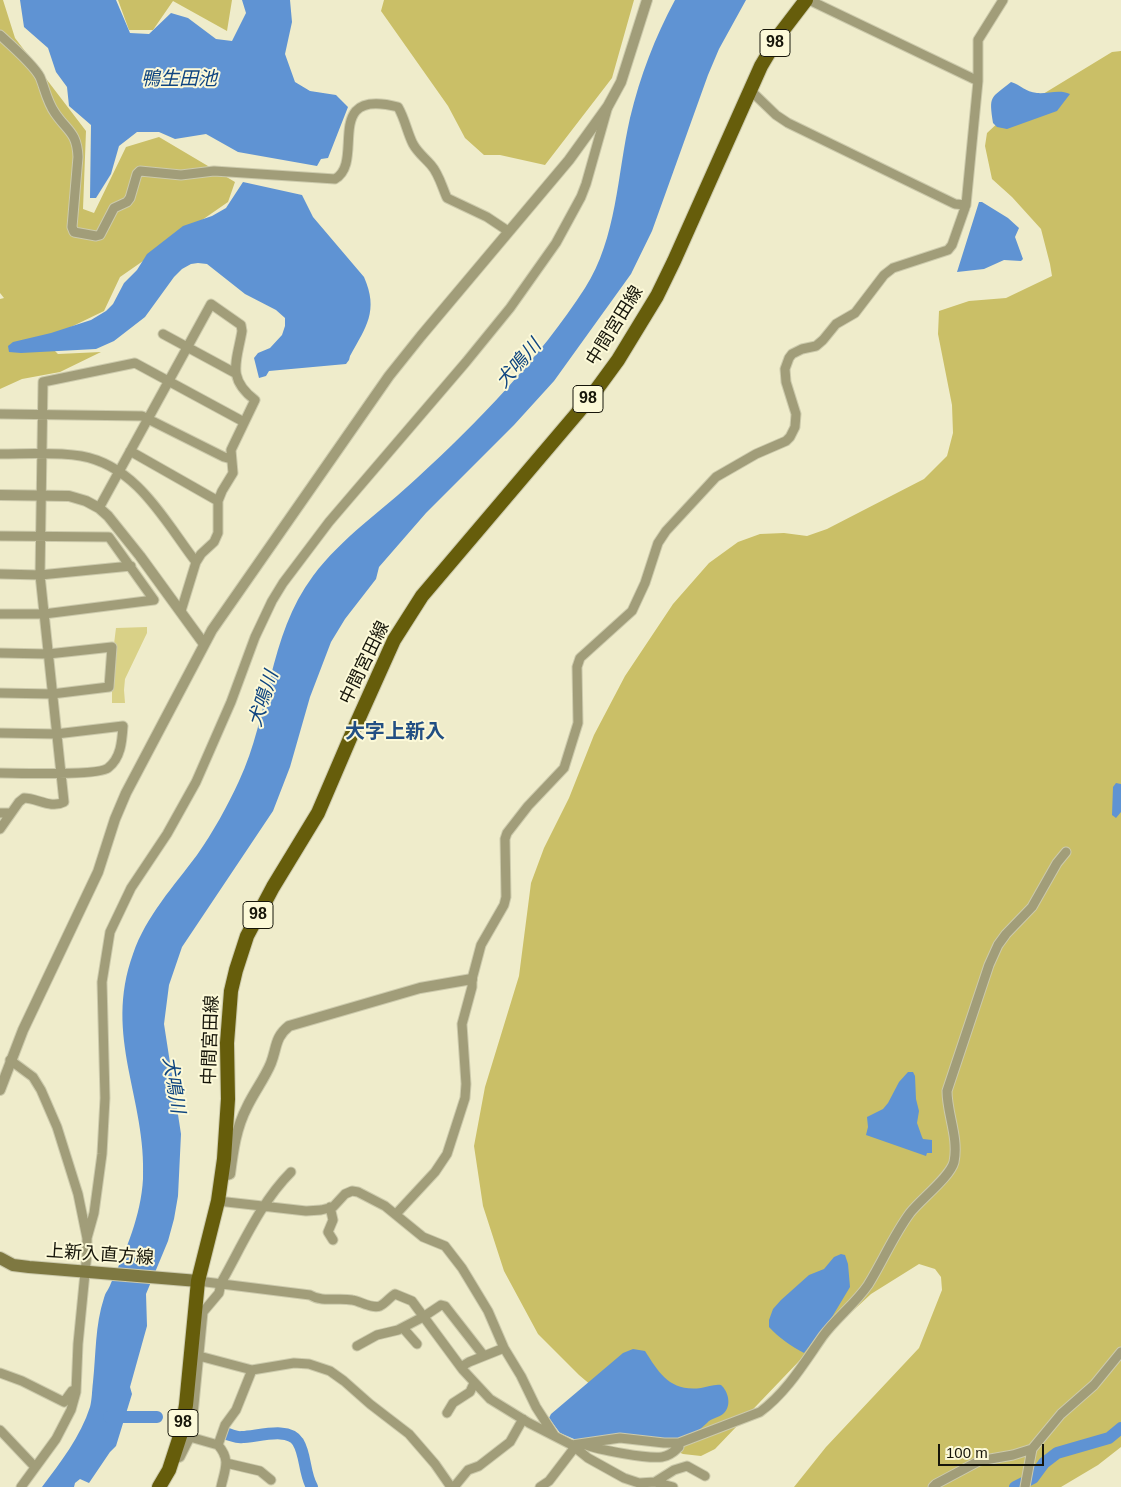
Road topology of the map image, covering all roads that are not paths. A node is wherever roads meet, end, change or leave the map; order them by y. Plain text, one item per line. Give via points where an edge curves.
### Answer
1 (647, 0) edge
2 (807, 0) edge
3 (1004, 0) edge
4 (0, 35) edge
5 (978, 81) junction
6 (749, 89) junction
7 (608, 106) junction
8 (966, 205) junction
9 (508, 231) junction
10 (163, 334) dead end
11 (187, 347) junction
12 (235, 373) junction
13 (168, 382) junction
14 (0, 414) edge
15 (42, 414) junction
16 (147, 417) junction
17 (244, 422) junction
18 (130, 451) junction
19 (0, 454) edge
20 (41, 454) junction
21 (231, 459) junction
22 (119, 471) junction
23 (0, 495) edge
24 (40, 495) junction
25 (218, 501) junction
26 (99, 508) junction
27 (0, 536) edge
28 (40, 536) junction
29 (196, 562) junction
30 (131, 566) junction
31 (0, 574) edge
32 (40, 575) junction
33 (181, 611) junction
34 (0, 614) edge
35 (44, 614) junction
36 (204, 644) junction
37 (0, 653) edge
38 (48, 654) junction
39 (0, 693) edge
40 (52, 694) junction
41 (0, 733) edge
42 (56, 734) junction
43 (0, 773) edge
44 (61, 774) junction
45 (0, 813) edge
46 (11, 813) junction
47 (0, 829) edge
48 (1066, 852) dead end
49 (472, 980) junction
50 (10, 1060) junction
51 (0, 1090) edge
52 (291, 1172) dead end
53 (221, 1176) junction
54 (218, 1201) junction
55 (265, 1206) junction
56 (330, 1207) junction
57 (396, 1214) junction
58 (87, 1238) junction
59 (333, 1240) dead end
60 (0, 1258) edge
61 (6, 1264) edge
62 (87, 1272) junction
63 (193, 1280) junction
64 (221, 1283) junction
65 (423, 1317) junction
66 (403, 1328) junction
67 (417, 1344) dead end
68 (357, 1346) dead end
69 (504, 1348) junction
70 (1121, 1352) edge
71 (199, 1356) junction
72 (484, 1356) junction
73 (461, 1367) junction
74 (252, 1370) junction
75 (0, 1373) edge
76 (474, 1383) junction
77 (76, 1389) junction
78 (447, 1413) dead end
79 (523, 1419) junction
80 (0, 1430) edge
81 (554, 1435) junction
82 (190, 1437) junction
83 (679, 1443) junction
84 (218, 1445) junction
85 (577, 1445) junction
86 (1032, 1449) junction
87 (172, 1460) junction
88 (226, 1463) junction
89 (35, 1467) junction
90 (705, 1476) dead end
91 (271, 1480) dead end
92 (655, 1482) junction
93 (21, 1487) edge
94 (160, 1487) edge
95 (221, 1487) edge
96 (453, 1487) edge
97 (540, 1487) edge
98 (672, 1487) edge
99 (933, 1487) edge
100 (1025, 1487) edge

1 - 7 street via 621,82
2 - 5 street
2 - 6 main road, 中間宮田線 / 98 via 780,34
3 - 5 street via 978,40
4 - 9 street via 39,75 48,102 71,131 77,146 74,232 100,235 114,208 130,198 140,171 181,175 214,171 335,179 345,168 348,133 356,112 363,105 373,103 398,107 412,142 432,166 447,198
5 - 8 street
6 - 8 street via 788,123 956,204
6 - 53 main road, 中間宮田線 / 98 via 674,261 645,317 591,397 422,596 394,640 318,813 247,936 231,991 227,1043 228,1099
7 - 9 street via 569,160
7 - 58 street via 586,184 556,243 510,308 329,522 272,601 196,782 131,888 110,932 102,982 105,1098 102,1154
8 - 49 street via 948,250 884,274 855,312 836,324 823,340 816,346 792,354 785,369 796,414 790,437 716,477 658,543 632,611 580,658 577,667 578,723 569,755 564,768 528,806 505,839 506,897 481,946
9 - 36 street via 389,376
10 - 11 street
11 - 12 street
11 - 12 street via 211,304 241,325
11 - 13 street
12 - 17 street via 245,392 255,400
13 - 15 street via 131,363 43,382
13 - 16 street
13 - 17 street
14 - 15 street
15 - 16 street
15 - 20 street
16 - 18 street
16 - 21 street
17 - 21 street via 231,450
18 - 22 street
18 - 25 street
19 - 20 street
20 - 22 street via 79,456
20 - 24 street
21 - 25 street via 233,473
22 - 26 street
22 - 29 street via 140,487
23 - 24 street
24 - 26 street via 69,496
24 - 28 street
25 - 29 street via 218,534
26 - 33 street
27 - 28 street
28 - 30 street via 109,537
28 - 32 street
29 - 33 street
30 - 32 street
30 - 35 street via 154,600
31 - 32 street
32 - 35 street
33 - 36 street
34 - 35 street
35 - 38 street
36 - 50 street via 126,793 98,872
37 - 38 street
38 - 40 street
38 - 40 street via 112,647 109,687
39 - 40 street
40 - 42 street
41 - 42 street
42 - 44 street
42 - 44 street via 123,726 115,762 106,770
43 - 44 street
44 - 46 street via 64,802 59,805 24,798
45 - 46 street
46 - 47 street
48 - 83 street via 1032,907 998,945 990,966 947,1090 955,1138 950,1171 910,1214 867,1286 770,1404 760,1412
49 - 53 street via 420,988 289,1026 281,1032 271,1063 242,1118 230,1174
49 - 57 street via 462,1024 464,1098 447,1154 435,1172
50 - 51 street
50 - 58 street via 33,1077 41,1090 78,1194
52 - 55 street
53 - 54 main road, 中間宮田線 / 98
54 - 55 street
54 - 63 main road, 中間宮田線 / 98
55 - 56 street via 306,1211
55 - 64 street
56 - 57 street via 352,1191
56 - 59 street via 333,1220 328,1232
57 - 69 street via 423,1237 445,1246 454,1256 488,1311
58 - 62 street
60 - 61 main road, 上新入直方線
61 - 62 main road, 上新入直方線
62 - 63 main road, 上新入直方線
62 - 77 street
63 - 64 street
63 - 87 main road, 中間宮田線 / 98 via 186,1405
64 - 65 street via 310,1295 318,1300 355,1300 373,1306 380,1306 395,1294 412,1301
64 - 71 street via 219,1293 203,1312
65 - 66 street
65 - 72 street via 441,1305 445,1306
65 - 73 street
66 - 67 street
66 - 68 street
69 - 72 street
69 - 81 street
70 - 86 street via 1094,1386 1062,1414
71 - 74 street
71 - 82 street
72 - 73 street
73 - 76 street
74 - 84 street
74 - 96 street via 294,1363 330,1371 409,1434
75 - 77 street via 64,1402
76 - 78 street via 470,1392 453,1403
76 - 79 street via 490,1399
77 - 89 street via 56,1439
79 - 81 street
79 - 96 street via 510,1442 479,1466 468,1470
80 - 89 street
81 - 85 street
82 - 84 street
82 - 87 street via 180,1457
83 - 85 street via 620,1438
83 - 85 street via 674,1452 660,1457
84 - 88 street via 225,1453
85 - 92 street via 588,1458 624,1478 639,1483
85 - 97 street via 549,1481
86 - 99 street via 979,1461
86 - 100 street
87 - 94 main road, 中間宮田線 / 98
88 - 91 street via 260,1470
88 - 95 street
89 - 93 street
90 - 92 street via 687,1466
92 - 98 street

